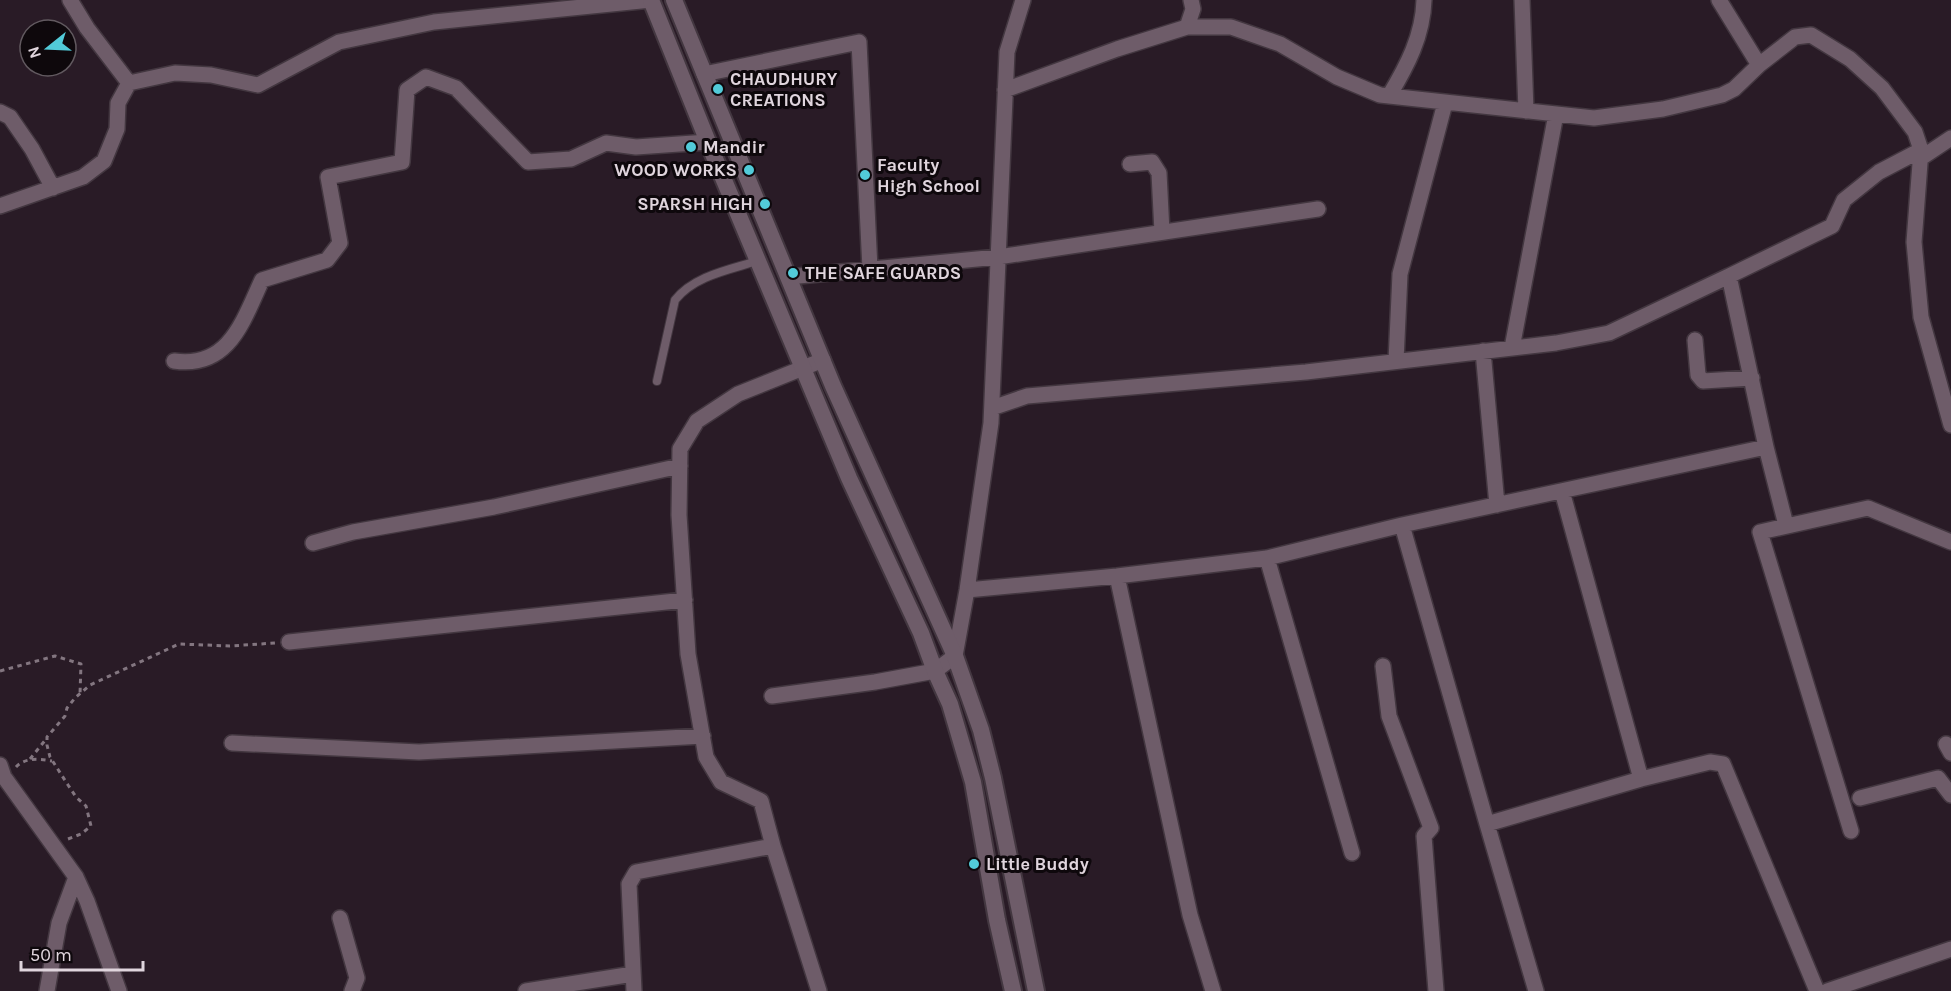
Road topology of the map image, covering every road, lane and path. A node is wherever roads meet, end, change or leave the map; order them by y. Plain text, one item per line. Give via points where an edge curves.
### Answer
1 (70, 0) edge
2 (651, 0) edge
3 (674, 0) edge
4 (1023, 0) edge
5 (1191, 0) edge
6 (1424, 0) edge
7 (1522, 0) edge
8 (1719, 0) edge
9 (1187, 27) junction
10 (1759, 65) junction
11 (704, 74) junction
12 (129, 82) junction
13 (1005, 90) junction
14 (1389, 96) junction
15 (1445, 103) junction
16 (1526, 111) junction
17 (0, 112) edge
18 (1556, 114) junction
19 (1951, 138) edge
20 (708, 142) junction
21 (1921, 154) junction
22 (1130, 164) dead end
23 (53, 188) junction
24 (0, 206) edge
25 (1318, 209) dead end
26 (1162, 232) junction
27 (998, 257) junction
28 (759, 261) junction
29 (870, 269) junction
30 (1729, 276) junction
31 (788, 277) junction
32 (1695, 340) dead end
33 (1512, 348) junction
34 (1483, 351) junction
35 (823, 360) junction
36 (174, 361) dead end
37 (1396, 361) junction
38 (804, 368) junction
39 (1752, 378) junction
40 (657, 381) dead end
41 (992, 408) junction
42 (1951, 425) edge
43 (1767, 447) junction
44 (680, 466) junction
45 (1562, 491) junction
46 (1497, 505) junction
47 (1402, 525) junction
48 (1786, 525) junction
49 (1951, 542) edge
50 (313, 543) dead end
51 (1267, 558) junction
52 (1117, 576) junction
53 (967, 590) junction
54 (685, 600) junction
55 (289, 642) joint
56 (955, 656) junction
57 (1383, 666) dead end
58 (0, 671) edge
59 (935, 671) junction
60 (80, 694) junction
61 (772, 696) dead end
62 (703, 736) junction
63 (47, 737) junction
64 (232, 743) dead end
65 (29, 760) junction
66 (53, 762) junction
67 (0, 765) edge
68 (1641, 779) junction
69 (7, 781) junction
70 (1951, 795) edge
71 (1860, 798) dead end
72 (1487, 824) junction
73 (1851, 831) dead end
74 (52, 844) junction
75 (773, 846) junction
76 (1352, 853) dead end
77 (76, 877) junction
78 (340, 918) dead end
79 (1951, 950) edge
80 (633, 974) junction
81 (47, 991) edge
82 (119, 991) edge
83 (352, 991) edge
84 (526, 991) edge
85 (634, 991) edge
86 (819, 991) edge
87 (1013, 991) edge
88 (1036, 991) edge
89 (1213, 991) edge
90 (1436, 991) edge
91 (1536, 991) edge
92 (1817, 991) edge
93 (1827, 991) edge

1 - 12 street
2 - 12 street via 434,22 339,42 258,85 212,75 175,73
2 - 20 main road
3 - 11 main road
4 - 13 street via 1007,52
5 - 9 street via 1193,9
6 - 14 street via 1424,17 1409,64
7 - 16 street
8 - 10 street
9 - 13 street
9 - 14 street via 1231,27 1280,44 1337,76
10 - 18 street via 1722,94 1663,110 1594,118
10 - 21 street via 1795,37 1811,35 1850,59 1882,88 1915,132
11 - 29 street via 859,42
11 - 31 main road
12 - 23 street via 118,103 117,129 104,161 83,177
13 - 27 street
14 - 15 street
15 - 16 street
15 - 37 street via 1400,274
16 - 18 street
17 - 23 street via 10,117
18 - 33 street
19 - 21 street
20 - 28 main road
20 - 36 street via 636,147 606,143 571,159 528,162 456,88 426,77 407,90 402,162 328,177 340,243 327,260 262,280 230,343 212,356 190,363
21 - 30 street via 1879,172 1844,200 1832,226
21 - 42 street via 1914,242 1920,306
22 - 26 street via 1152,162 1157,167
23 - 24 street
25 - 26 street
26 - 27 street
27 - 29 street
27 - 41 street
28 - 38 main road
28 - 40 lane via 708,277 682,291 675,300
29 - 31 street
30 - 33 street via 1610,333
30 - 39 street
31 - 35 main road
32 - 39 street via 1698,375 1703,381
33 - 34 street
34 - 37 street
34 - 46 street
35 - 38 street
35 - 56 main road
37 - 41 street via 1027,396
38 - 44 street via 738,394 697,421 680,449
38 - 59 main road
39 - 43 street
41 - 53 street
43 - 45 street
43 - 48 street
44 - 50 street
44 - 54 street
45 - 46 street
45 - 68 street
46 - 47 street
47 - 51 street
47 - 72 street
48 - 49 street via 1868,508
48 - 73 street via 1760,532
51 - 52 street
51 - 76 street
52 - 53 street
52 - 89 street via 1190,915
53 - 56 street
54 - 55 street
54 - 62 street via 688,654
55 - 60 path via 179,644
56 - 59 street
56 - 88 main road via 993,777
57 - 90 street via 1389,716 1431,828 1424,836
58 - 60 path via 55,656 81,664
59 - 61 street
59 - 87 main road via 951,704 973,782
60 - 63 path
62 - 64 street via 419,752
62 - 75 street via 706,758 721,782 761,801
63 - 65 path
63 - 66 path
65 - 66 path
65 - 69 path via 20,763
66 - 74 path via 86,806 91,826 81,834
67 - 69 street
68 - 72 street
68 - 92 street via 1710,762 1723,764
69 - 74 street
70 - 71 street via 1938,778
72 - 91 street
74 - 77 street
75 - 80 street via 636,872 629,884
75 - 86 street
77 - 81 street via 59,923
77 - 82 street
78 - 83 street via 357,978
79 - 93 street
80 - 84 street
80 - 85 street

